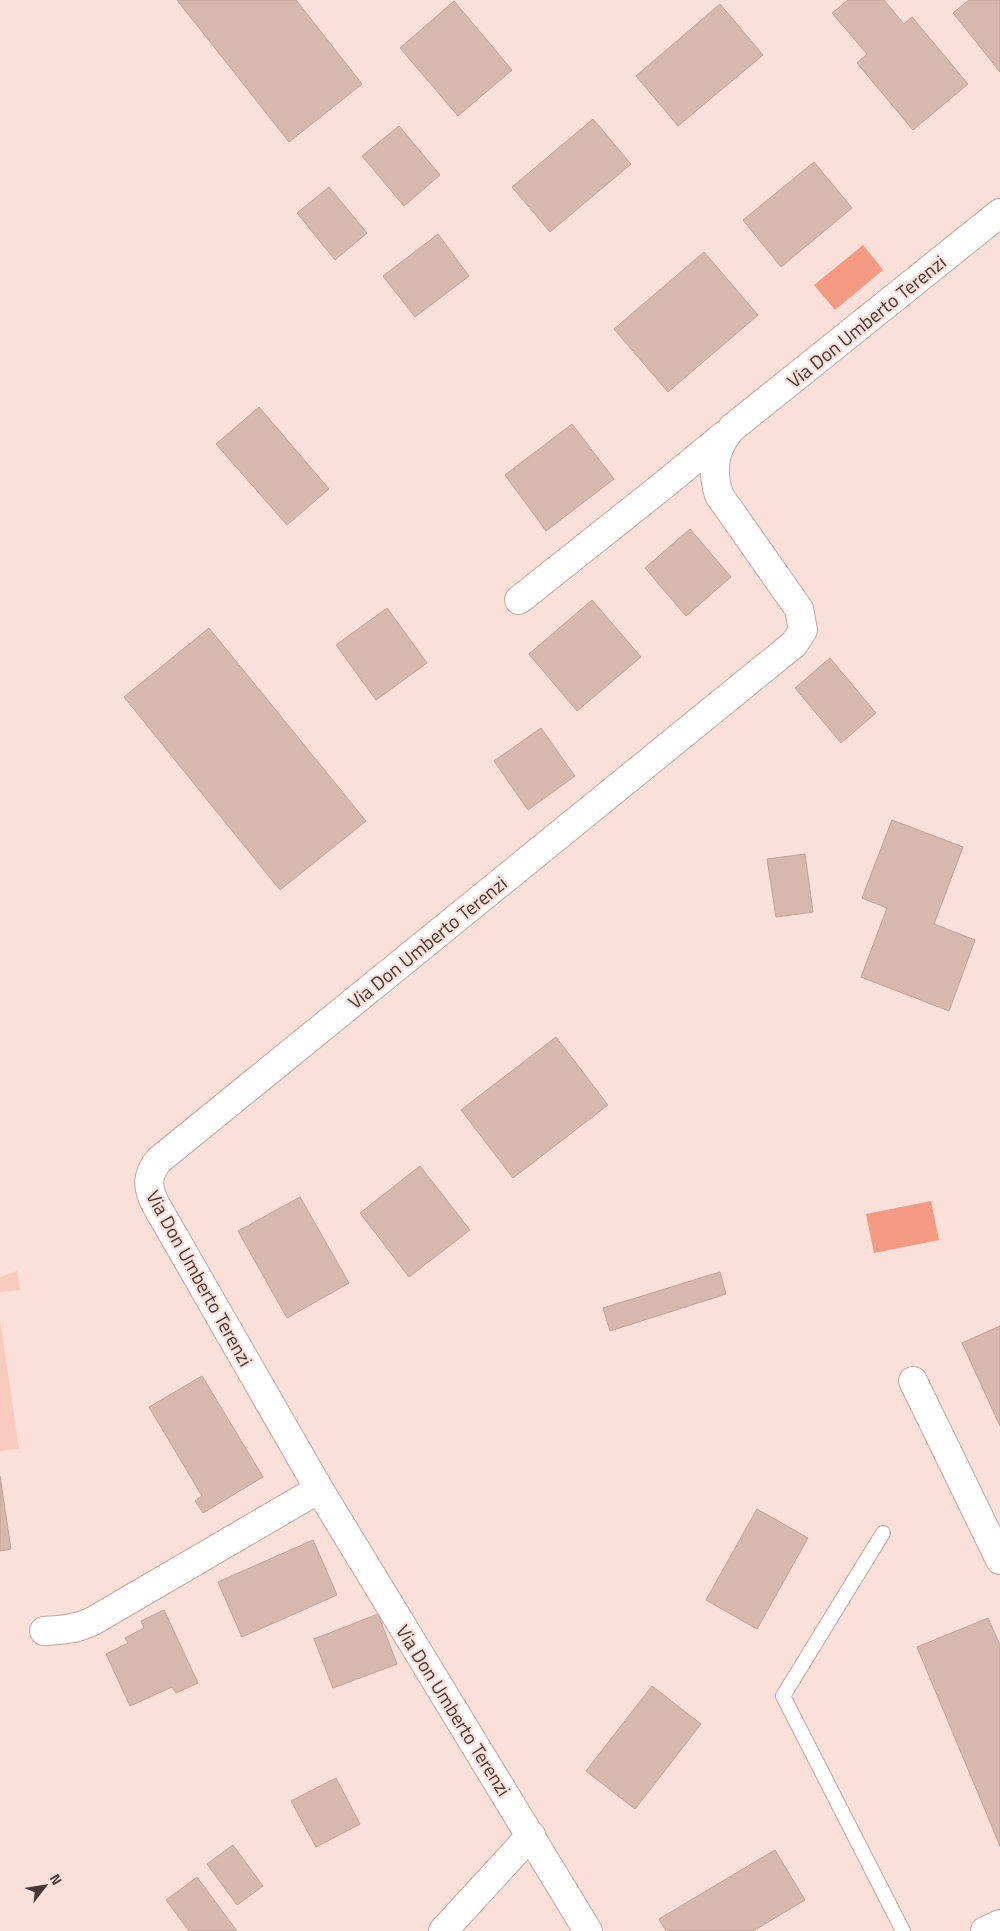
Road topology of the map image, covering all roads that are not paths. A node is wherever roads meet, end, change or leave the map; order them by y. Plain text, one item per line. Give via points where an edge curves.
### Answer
1 (1000, 213) edge
2 (732, 428) junction
3 (519, 600) dead end
4 (913, 1381) dead end
5 (319, 1489) junction
6 (883, 1533) dead end
7 (1000, 1560) edge
8 (44, 1631) dead end
9 (531, 1835) junction
10 (1000, 1924) edge
11 (443, 1931) edge
12 (588, 1931) edge
13 (904, 1931) edge
14 (985, 1931) edge

1 - 2 street, Via Don Umberto Terenzi
2 - 3 street, Via Don Umberto Terenzi
2 - 5 street, Via Don Umberto Terenzi via 715,456 714,482 719,495 799,609 803,630 800,637 152,1168 148,1180 150,1193
4 - 7 street
5 - 8 street via 94,1621 81,1627
5 - 9 street, Via Don Umberto Terenzi
6 - 13 lane via 784,1696
9 - 11 street
9 - 12 street, Via Don Umberto Terenzi
10 - 14 street

